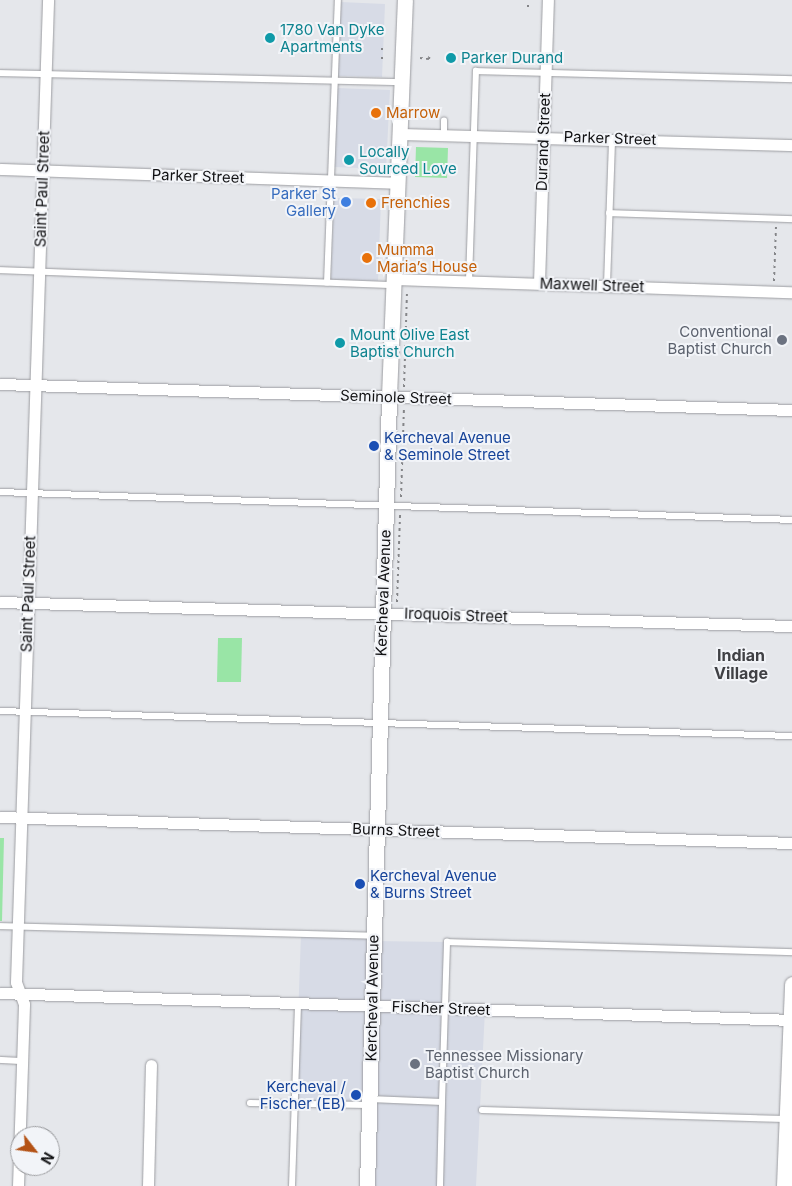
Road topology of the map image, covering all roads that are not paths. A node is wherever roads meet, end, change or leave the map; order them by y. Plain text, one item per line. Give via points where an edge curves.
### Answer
1 (48, 0) edge
2 (338, 0) edge
3 (405, 0) edge
4 (548, 0) edge
5 (546, 72) junction
6 (0, 73) edge
7 (45, 74) junction
8 (792, 79) edge
9 (335, 82) junction
10 (401, 82) junction
11 (444, 121) dead end
12 (398, 134) junction
13 (444, 134) junction
14 (473, 134) junction
15 (544, 136) junction
16 (612, 138) junction
17 (792, 145) edge
18 (0, 169) edge
19 (42, 170) junction
20 (332, 180) junction
21 (397, 183) junction
22 (610, 213) junction
23 (792, 219) edge
24 (0, 270) edge
25 (39, 271) junction
26 (469, 281) junction
27 (393, 282) junction
28 (539, 283) junction
29 (327, 284) junction
30 (607, 285) junction
31 (792, 292) edge
32 (0, 384) edge
33 (35, 385) junction
34 (389, 396) junction
35 (792, 410) edge
36 (0, 492) edge
37 (31, 494) junction
38 (386, 507) junction
39 (792, 520) edge
40 (0, 602) edge
41 (27, 603) junction
42 (382, 613) junction
43 (792, 626) edge
44 (0, 710) edge
45 (24, 711) junction
46 (380, 724) junction
47 (792, 736) edge
48 (0, 817) edge
49 (21, 818) junction
50 (377, 829) junction
51 (792, 843) edge
52 (0, 926) edge
53 (18, 927) junction
54 (372, 936) junction
55 (792, 952) edge
56 (792, 984) edge
57 (0, 993) edge
58 (20, 994) junction
59 (298, 1003) junction
60 (370, 1006) junction
61 (445, 1008) junction
62 (791, 1020) edge
63 (0, 1060) edge
64 (22, 1061) junction
65 (151, 1065) dead end
66 (370, 1102) junction
67 (442, 1102) junction
68 (250, 1103) dead end
69 (295, 1104) junction
70 (482, 1110) dead end
71 (790, 1120) edge
72 (18, 1186) edge
73 (148, 1186) edge
74 (292, 1186) edge
75 (367, 1186) edge
76 (440, 1186) edge
77 (784, 1186) edge

1 - 7 street, Saint Paul Street
2 - 9 lane
3 - 10 street, Kercheval Avenue
4 - 5 street, Durand Street
5 - 8 lane
5 - 14 lane via 476,71
5 - 15 street, Durand Street
6 - 7 lane
7 - 9 lane
7 - 19 street, Saint Paul Street
9 - 10 lane
9 - 20 lane
10 - 12 street, Kercheval Avenue
11 - 13 lane
12 - 13 street, Parker Street
12 - 21 street, Kercheval Avenue
13 - 14 street, Parker Street
14 - 15 street, Parker Street
14 - 26 lane
15 - 16 street, Parker Street
15 - 28 street, Durand Street
16 - 17 street, Parker Street
16 - 22 lane
18 - 19 street, Parker Street
19 - 20 street, Parker Street
19 - 25 street, Saint Paul Street
20 - 21 street, Parker Street
20 - 29 lane
21 - 27 street, Kercheval Avenue
22 - 23 lane
22 - 30 lane
24 - 25 lane
25 - 29 lane
25 - 33 street, Saint Paul Street
26 - 27 street, Maxwell Street
26 - 28 street, Maxwell Street
27 - 29 lane
27 - 34 street, Kercheval Avenue
28 - 30 street, Maxwell Street
30 - 31 street, Maxwell Street
32 - 33 street, Seminole Street
33 - 34 street, Seminole Street
33 - 37 street, Saint Paul Street
34 - 35 street, Seminole Street
34 - 38 street, Kercheval Avenue
36 - 37 lane
37 - 38 lane
37 - 41 street, Saint Paul Street
38 - 39 lane
38 - 42 street, Kercheval Avenue
40 - 41 street, Iroquois Street
41 - 42 street, Iroquois Street
41 - 45 street, Saint Paul Street
42 - 43 street, Iroquois Street
42 - 46 street, Kercheval Avenue
44 - 45 lane
45 - 46 lane
45 - 49 street, Saint Paul Street
46 - 47 lane
46 - 50 street, Kercheval Avenue
48 - 49 street, Burns Street
49 - 50 street, Burns Street
49 - 53 street, Saint Paul Street
50 - 51 street, Burns Street
50 - 54 street, Kercheval Avenue
52 - 53 lane
53 - 54 lane
53 - 58 street, Saint Paul Street via 16,982
54 - 60 street, Kercheval Avenue
55 - 61 lane via 447,942
56 - 62 street
57 - 58 street, Fischer Street
58 - 59 street, Fischer Street
58 - 64 street, Saint Paul Street via 24,1004
59 - 60 street, Fischer Street
59 - 69 lane
60 - 61 street, Fischer Street
60 - 66 street, Kercheval Avenue
61 - 62 street, Fischer Street
61 - 67 lane
62 - 71 street
63 - 64 lane
64 - 72 street, Saint Paul Street
65 - 73 street
66 - 67 lane
66 - 69 lane
66 - 75 street, Kercheval Avenue
67 - 76 lane
68 - 69 lane
69 - 74 lane
70 - 71 lane
71 - 77 street

